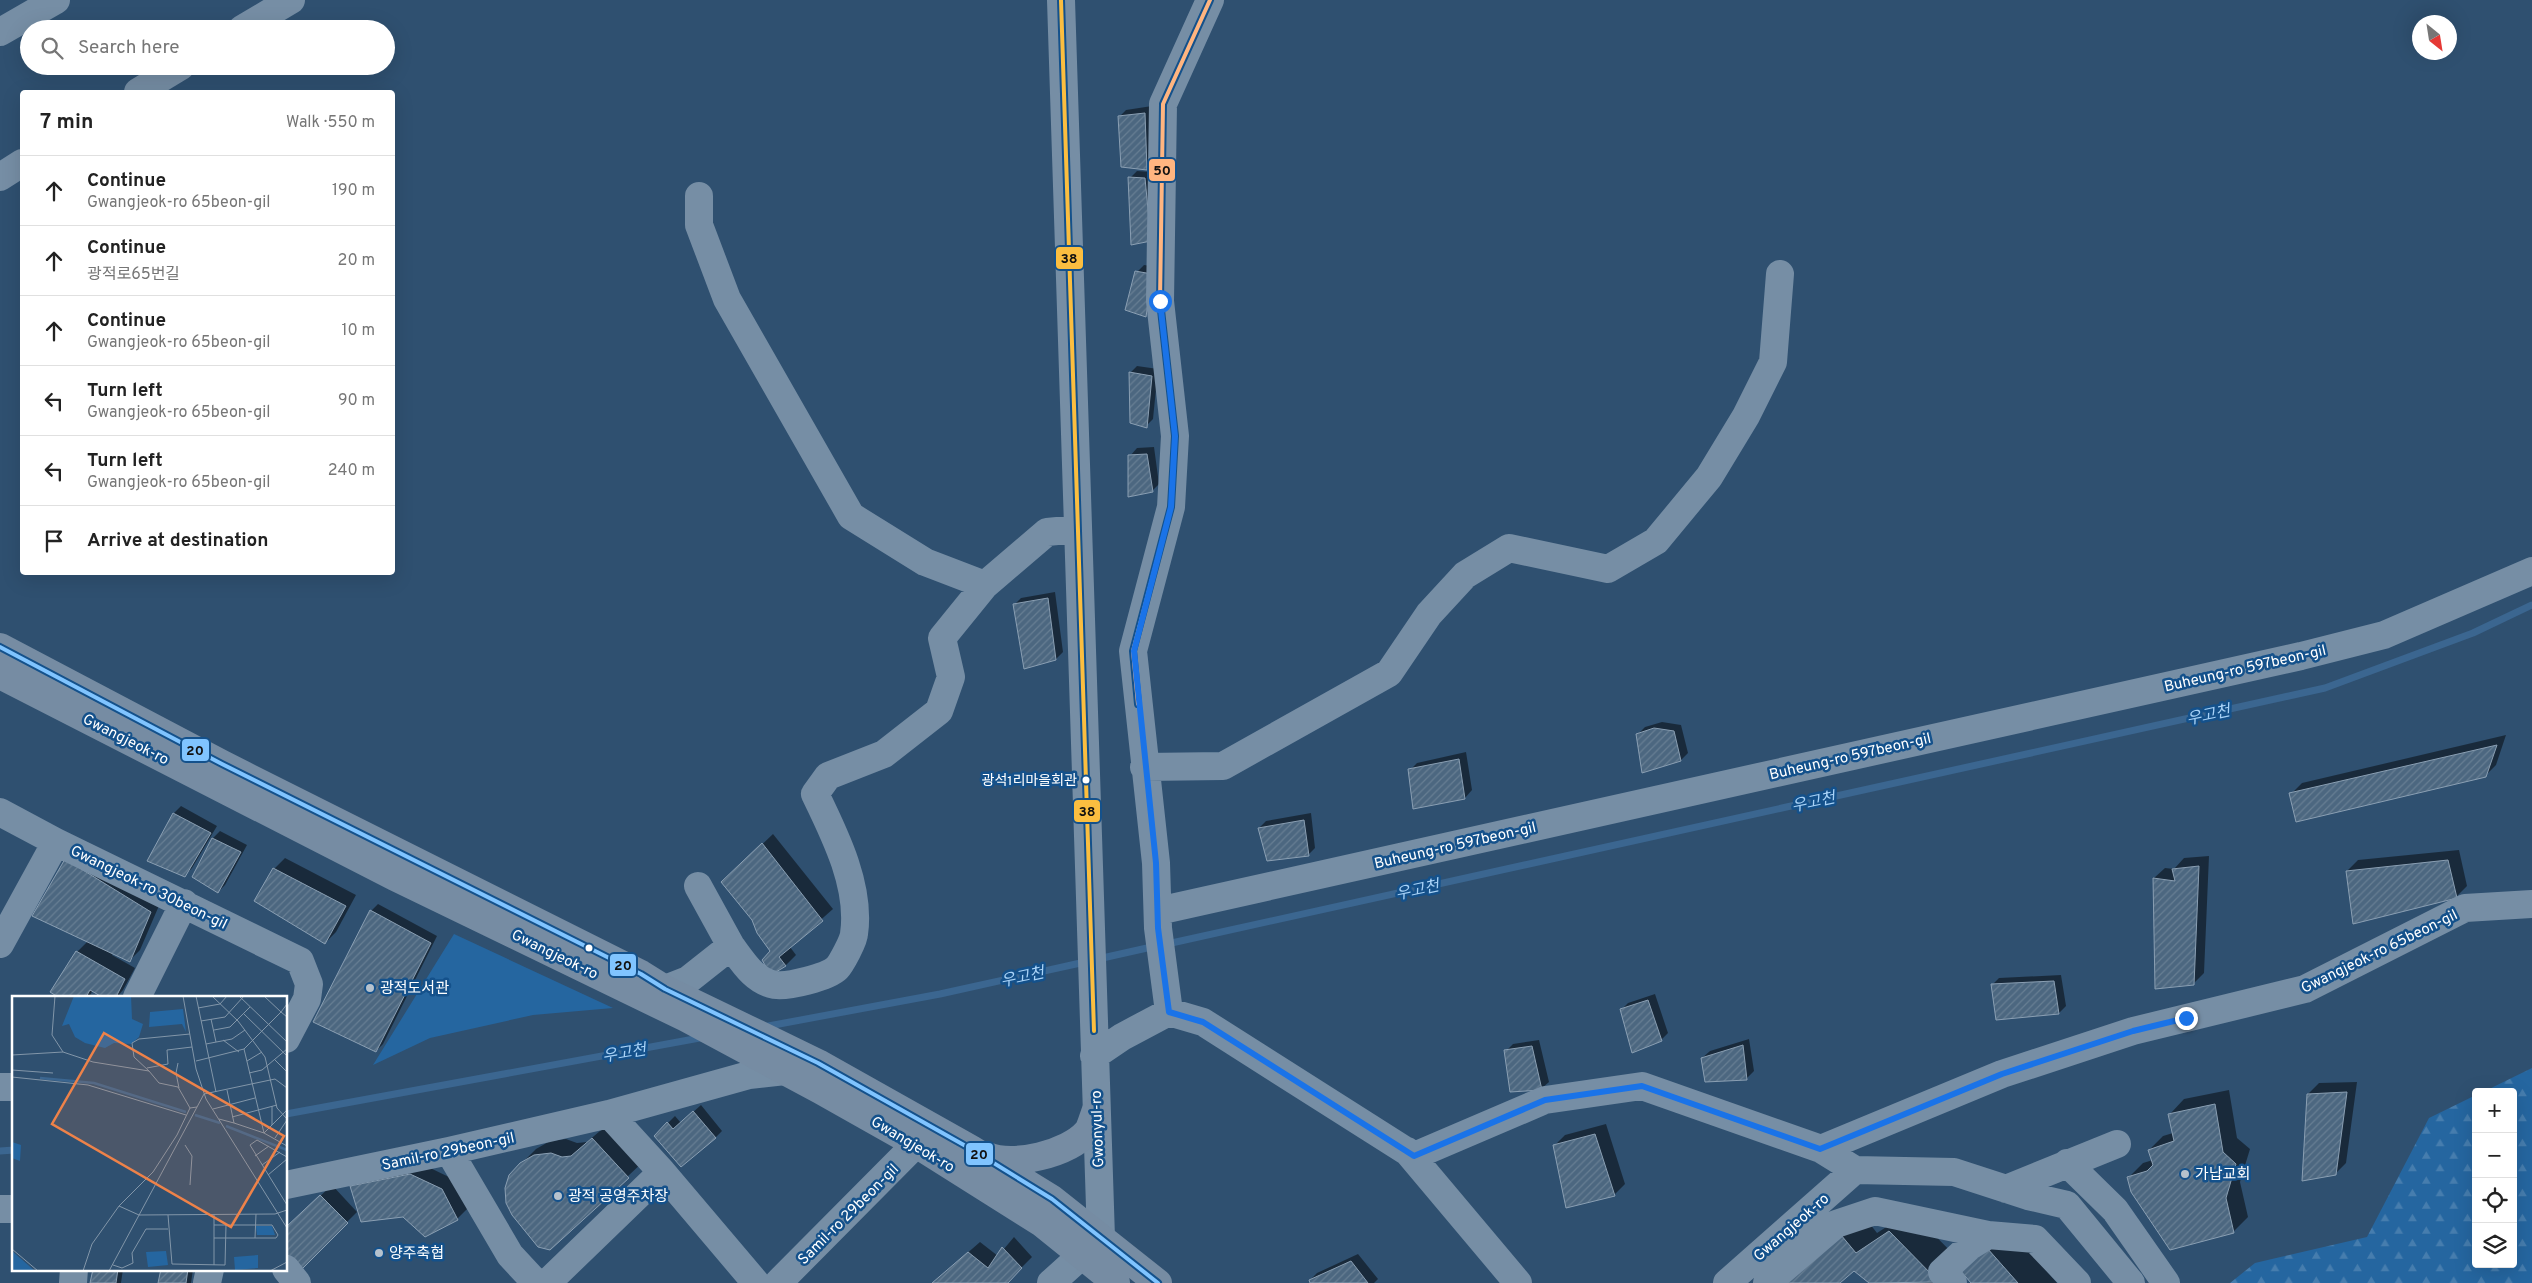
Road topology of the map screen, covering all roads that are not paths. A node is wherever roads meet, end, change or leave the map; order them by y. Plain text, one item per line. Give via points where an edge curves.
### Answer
1 (56, 0) edge
2 (291, 0) edge
3 (1061, 0) edge
4 (1210, 0) edge
5 (250, 16) edge
6 (21, 20) edge
7 (20, 21) edge
8 (0, 32) edge
9 (166, 75) edge
10 (141, 90) edge
11 (20, 165) edge
12 (0, 177) edge
13 (699, 196) dead end
14 (1780, 274) dead end
15 (1078, 529) junction
16 (2532, 570) edge
17 (985, 585) junction
18 (0, 647) edge
19 (0, 675) edge
20 (1144, 767) junction
21 (0, 812) edge
22 (56, 842) junction
23 (698, 886) dead end
24 (184, 902) junction
25 (2532, 904) edge
26 (1158, 919) junction
27 (0, 944) edge
28 (731, 946) junction
29 (665, 989) junction
30 (137, 996) edge
31 (691, 1010) junction
32 (1169, 1012) junction
33 (288, 1036) edge
34 (1094, 1056) junction
35 (782, 1061) junction
36 (1096, 1110) junction
37 (609, 1114) junction
38 (916, 1144) junction
39 (2117, 1144) dead end
40 (971, 1149) junction
41 (1820, 1149) junction
42 (1407, 1151) junction
43 (449, 1152) junction
44 (2067, 1163) junction
45 (1856, 1170) junction
46 (662, 1172) junction
47 (288, 1185) edge
48 (2006, 1189) junction
49 (1988, 1235) junction
50 (1092, 1247) junction
51 (74, 1270) edge
52 (210, 1270) edge
53 (287, 1270) edge
54 (73, 1283) edge
55 (207, 1283) edge
56 (297, 1283) edge
57 (536, 1283) edge
58 (547, 1283) edge
59 (756, 1283) edge
60 (778, 1283) edge
61 (1051, 1283) edge
62 (1116, 1283) edge
63 (1158, 1283) edge
64 (1518, 1283) edge
65 (1727, 1283) edge
66 (1767, 1283) edge
67 (1953, 1283) edge
68 (2077, 1283) edge
69 (2131, 1283) edge
70 (2166, 1283) edge

1 - 6 street
2 - 5 street
3 - 15 street
4 - 20 street via 1163,104 1160,301 1175,436 1171,507 1134,651
7 - 8 street
9 - 10 street
11 - 12 street
13 - 17 street via 699,225 726,299 851,516 925,562
14 - 20 street via 1773,362 1746,416 1709,477 1656,541 1608,569 1509,548 1465,575 1429,614 1390,673 1223,766
15 - 17 street via 1047,532
15 - 34 street, Gwonyul-ro
16 - 26 street, Buheung-ro 597beon-gil via 2384,635 2310,654
17 - 28 street via 942,638 951,677 939,711 884,754 828,776 815,794 842,857 855,903 854,936 836,968 804,982 776,985 752,974
18 - 29 main road, Gwangjeok-ro via 222,764 641,974
19 - 31 main road, Gwangjeok-ro via 395,877
20 - 26 street via 1156,863
21 - 22 street, Gwangjeok-ro 30beon-gil
22 - 24 street, Gwangjeok-ro 30beon-gil
22 - 27 street
23 - 28 street
24 - 30 street
24 - 33 street, Gwangjeok-ro 30beon-gil via 300,961 309,984 307,999
25 - 41 street, Gwangjeok-ro 65beon-gil via 2465,908 2305,989 2133,1031 2002,1074
26 - 32 street
28 - 29 street via 688,980
29 - 31 main road, Gwangjeok-ro
31 - 35 main road
32 - 34 street
32 - 42 street via 1203,1022
34 - 36 street, Gwonyul-ro
35 - 37 street, Samil-ro 29beon-gil via 749,1075
35 - 38 main road, Gwangjeok-ro
35 - 40 main road, Gwangjeok-ro
36 - 40 main road via 1088,1131 1069,1146 1042,1156 998,1160
36 - 50 street, Gwonyul-ro
37 - 43 street, Samil-ro 29beon-gil
37 - 46 street
38 - 50 main road, Gwangjeok-ro via 1043,1224
38 - 60 street, Samil-ro 29beon-gil
39 - 44 street
40 - 50 main road, Gwangjeok-ro via 1052,1199
41 - 42 street via 1642,1086 1545,1100 1414,1156
41 - 45 street
42 - 64 street
43 - 47 street, Samil-ro 29beon-gil
43 - 57 street via 510,1255
44 - 48 street
44 - 70 street via 2115,1210
45 - 48 street via 1954,1172
45 - 65 street, Gwangjeok-ro
46 - 58 street
46 - 59 street
48 - 69 street via 2067,1205
49 - 66 street via 1875,1211 1836,1224
49 - 67 street via 1970,1246 1942,1272
49 - 68 street via 2035,1239
50 - 61 street
50 - 62 main road, Gwangjeok-ro
50 - 63 main road, Gwangjeok-ro
51 - 54 street
52 - 55 street
53 - 56 street

